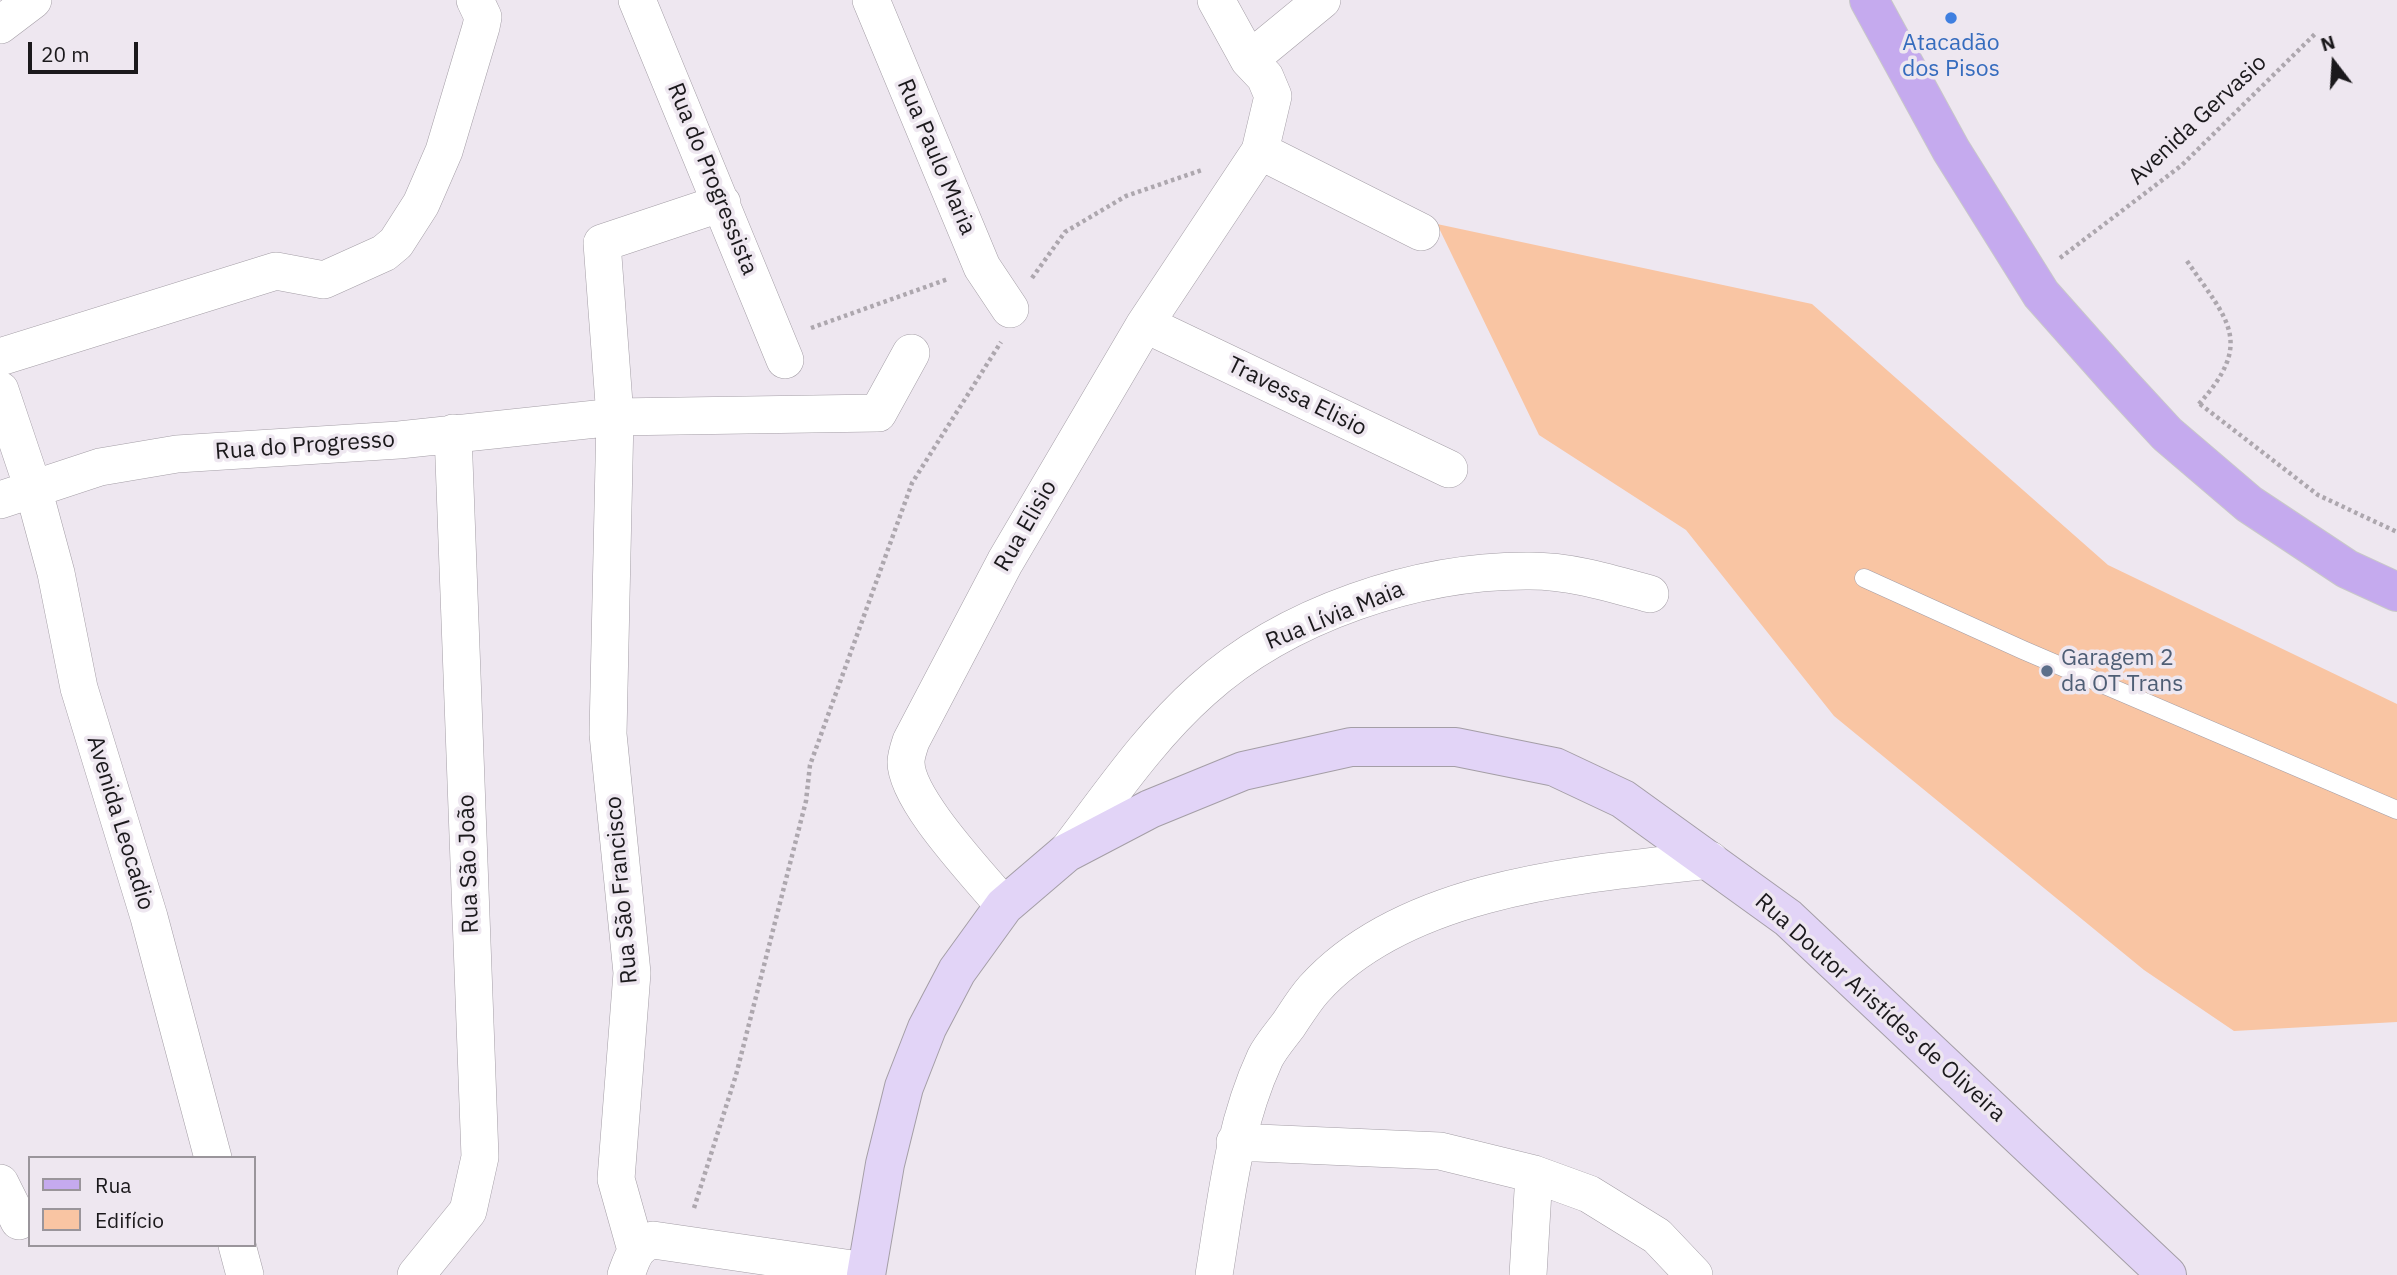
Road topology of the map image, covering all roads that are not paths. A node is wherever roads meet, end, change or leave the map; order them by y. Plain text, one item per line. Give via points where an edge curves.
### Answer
1 (33, 0) edge
2 (475, 0) edge
3 (637, 0) edge
4 (871, 0) edge
5 (1216, 0) edge
6 (1322, 0) edge
7 (1870, 0) edge
8 (0, 25) edge
9 (1249, 60) junction
10 (1266, 129) junction
11 (722, 203) junction
12 (1421, 232) dead end
13 (1010, 309) road end
14 (1145, 324) junction
15 (781, 350) road end
16 (911, 353) dead end
17 (0, 357) edge
18 (0, 390) edge
19 (615, 417) junction
20 (453, 433) junction
21 (1449, 470) dead end
22 (16, 494) edge
23 (1864, 578) dead end
24 (2395, 590) edge
25 (1650, 594) dead end
26 (2397, 810) edge
27 (1066, 853) junction
28 (1710, 860) junction
29 (1004, 905) junction
30 (1235, 1142) junction
31 (213, 1156) edge
32 (1534, 1174) junction
33 (0, 1183) edge
34 (19, 1221) dead end
35 (238, 1247) edge
36 (631, 1263) edge
37 (866, 1273) edge
38 (245, 1275) edge
39 (416, 1275) edge
40 (1214, 1275) edge
41 (1528, 1275) edge
42 (1694, 1275) edge
43 (2167, 1275) edge

1 - 8 street
2 - 17 street via 483,17 481,27 444,151 421,204 396,243 384,253 324,280 276,271
3 - 11 street, Rua do Progressista
4 - 13 street, Rua Paulo Maria via 982,267
5 - 9 street
6 - 9 street
7 - 24 main road via 1951,150 2041,294 2166,434 2249,504 2347,569
9 - 10 street via 1273,96
10 - 12 street
10 - 14 street, Rua Elisio
11 - 15 street, Rua do Progressista
11 - 19 street, Rua São Francisco via 602,243
14 - 21 street, Travessa Elisio
14 - 29 street, Rua Elisio via 1005,562 911,741 906,762 911,787
16 - 19 street, Rua do Progresso via 878,412
18 - 22 street, Avenida Leocadio
19 - 20 street, Rua do Progresso
19 - 36 street, Rua São Francisco via 608,734 632,973 616,1179
20 - 22 street, Rua do Progresso via 177,454 100,467
20 - 39 street, Rua São João via 480,1157 468,1211
22 - 31 street, Avenida Leocadio via 56,573 79,688 149,917
23 - 26 lane
25 - 27 street, Rua Lívia Maia via 1586,576 1531,570 1482,573 1417,582 1289,631 1255,649 1202,690 1146,749
27 - 28 street, Rua Doutor Aristídes de Oliveira via 1150,809 1243,771 1351,747 1456,747 1555,766 1623,799
27 - 29 street, Rua Doutor Aristídes de Oliveira
28 - 30 street via 1575,875 1459,904 1391,931 1354,954 1314,989 1266,1057
28 - 43 street, Rua Doutor Aristídes de Oliveira via 1788,918
29 - 37 street, Rua Doutor Aristídes de Oliveira via 957,971 909,1075 885,1164
30 - 32 street via 1440,1151
30 - 40 street
32 - 41 street
32 - 42 street via 1589,1194 1657,1236
33 - 34 street
35 - 38 street
36 - 37 street, Rua São Francisco via 643,1242 653,1240

